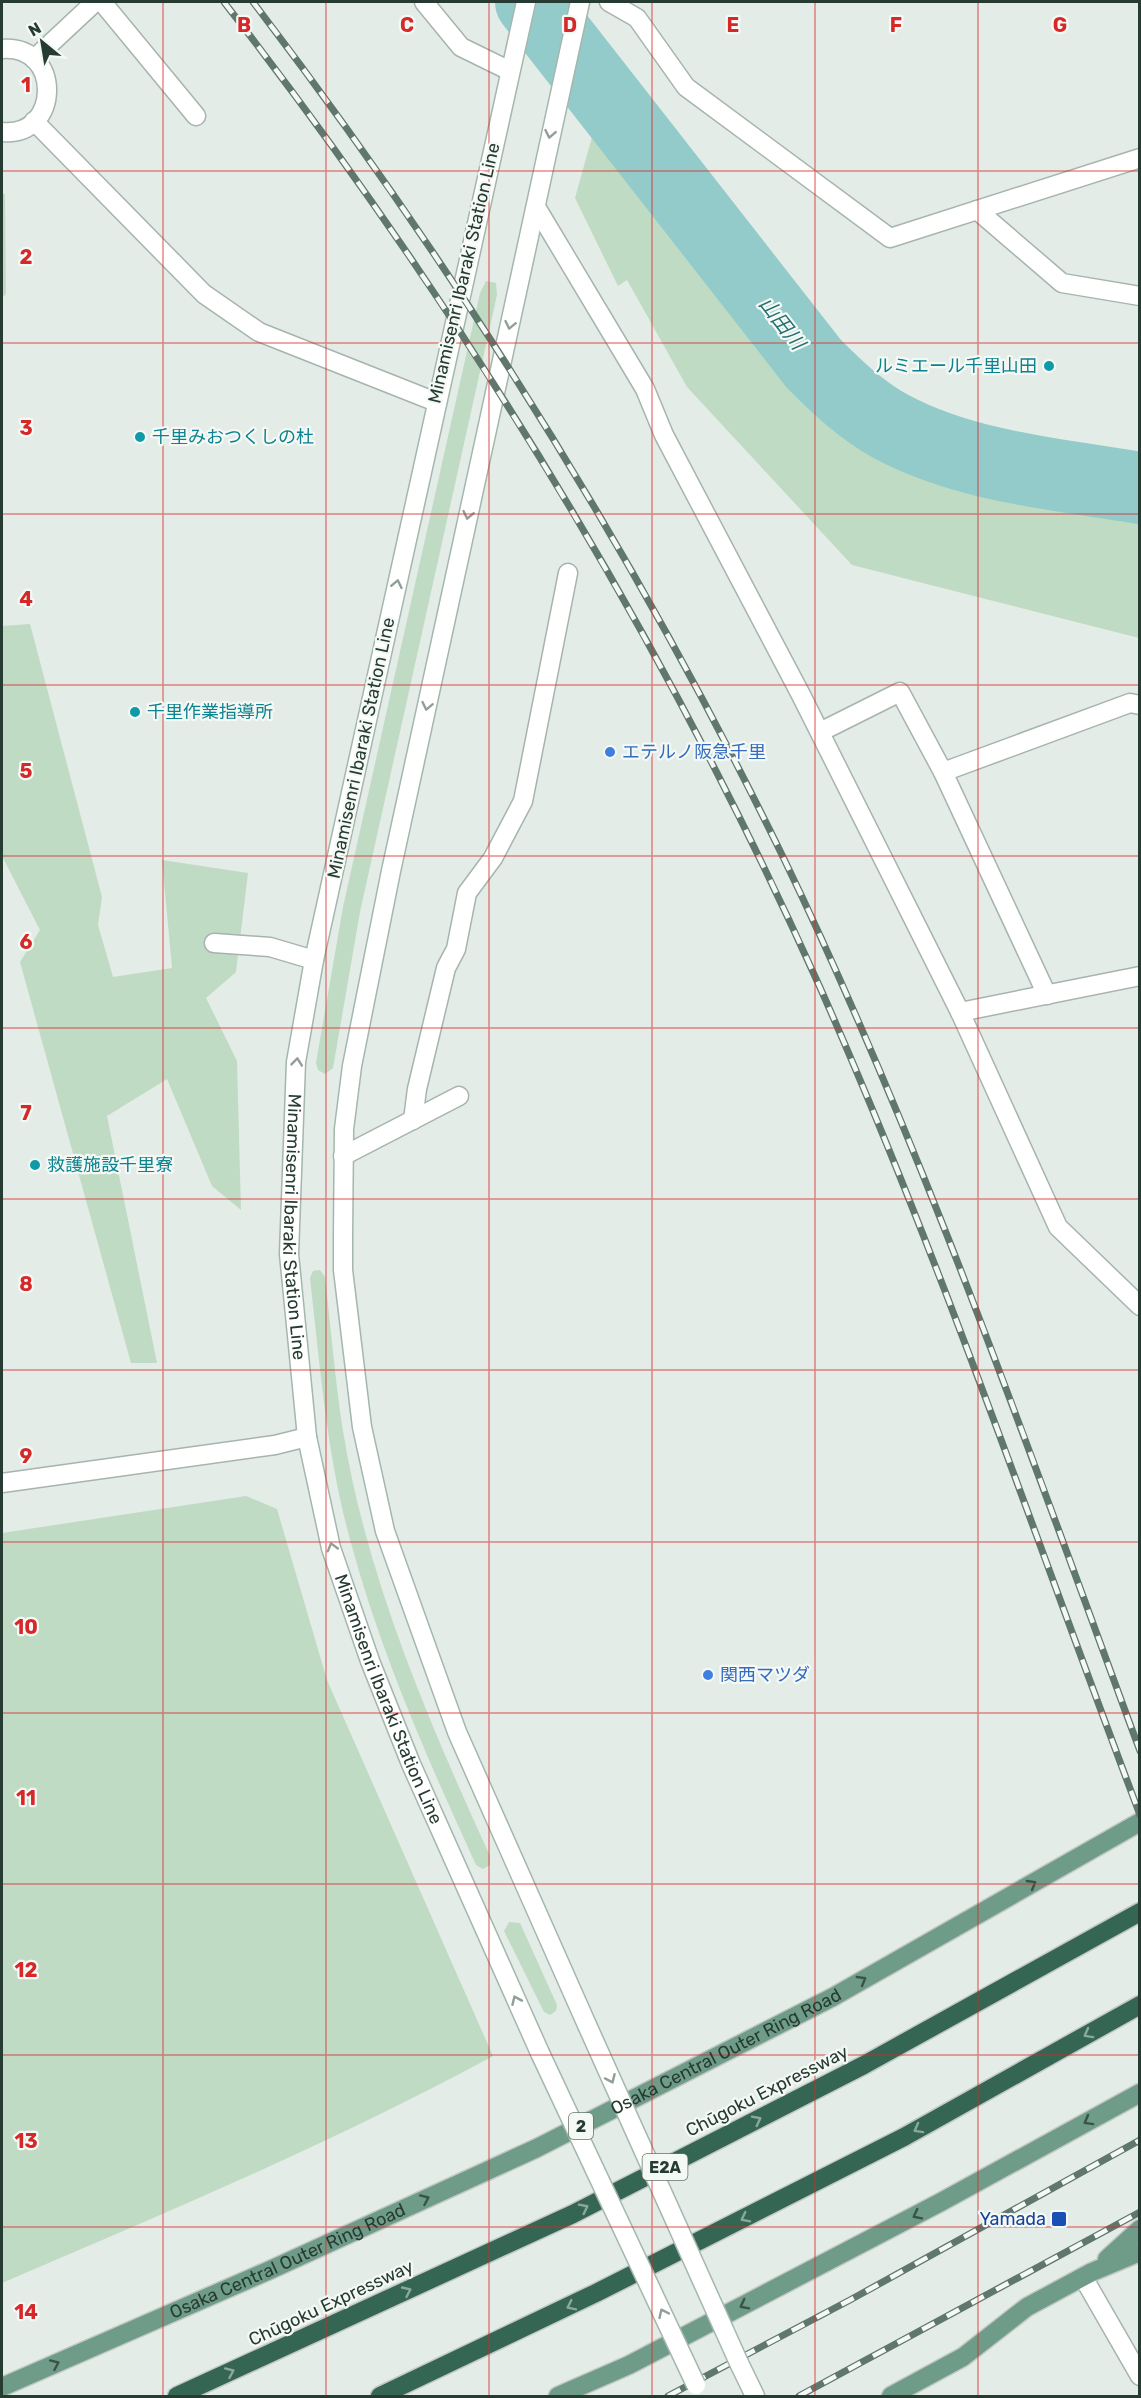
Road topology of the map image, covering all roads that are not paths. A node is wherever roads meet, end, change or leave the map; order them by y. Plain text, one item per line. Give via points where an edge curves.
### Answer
1 (94, 2) edge
2 (102, 2) edge
3 (424, 2) edge
4 (526, 2) edge
5 (580, 2) edge
6 (609, 2) edge
7 (2, 49) edge
8 (34, 59) junction
9 (510, 71) junction
10 (196, 116) dead end
11 (34, 121) junction
12 (2, 132) edge
13 (1140, 158) edge
14 (536, 207) junction
15 (977, 210) junction
16 (1140, 296) edge
17 (436, 402) junction
18 (568, 573) dead end
19 (1140, 705) edge
20 (820, 732) junction
21 (943, 772) junction
22 (214, 943) dead end
23 (314, 960) junction
24 (1140, 976) edge
25 (1047, 995) junction
26 (960, 1012) junction
27 (459, 1096) dead end
28 (413, 1120) junction
29 (343, 1156) junction
30 (1140, 1306) edge
31 (307, 1437) junction
32 (2, 1483) edge
33 (1140, 1822) edge
34 (1140, 1912) edge
35 (1140, 2005) edge
36 (1140, 2092) edge
37 (1140, 2229) edge
38 (1140, 2252) edge
39 (1088, 2274) junction
40 (1140, 2376) edge
41 (2, 2387) edge
42 (699, 2391) edge
43 (177, 2397) edge
44 (381, 2397) edge
45 (558, 2397) edge
46 (756, 2397) edge
47 (891, 2397) edge

1 - 8 main road
2 - 10 main road
3 - 9 main road via 460,47
4 - 9 main road, Minamisenri Ibaraki Station Line
5 -> 14 main road
6 - 15 main road via 637,18 686,87 890,238
7 - 8 main road via 23,51
8 - 11 main road via 43,70 47,97
9 - 17 main road, Minamisenri Ibaraki Station Line
11 - 12 main road via 22,129
11 - 17 main road via 204,294 259,332
13 - 15 main road
14 - 20 main road via 645,389 664,435
14 -> 29 main road via 391,871 352,1066
15 - 16 main road via 1062,283
23 -> 17 main road, Minamisenri Ibaraki Station Line
18 - 28 main road via 523,801 493,858 468,893 456,949 446,968 438,1001
19 - 21 main road via 1130,703
20 - 21 main road via 900,692
20 - 26 main road
21 - 25 main road
22 - 23 main road via 270,947
31 -> 23 main road, Minamisenri Ibaraki Station Line via 289,1254 296,1062
24 - 25 main road
25 - 26 main road
26 - 30 main road via 1058,1227
27 - 28 main road
28 - 29 main road
29 -> 46 main road, bridge via 343,1270 362,1427 385,1532 457,1732
31 - 32 main road via 257,1448
42 -> 31 main road, Minamisenri Ibaraki Station Line, bridge via 540,2053 411,1764 331,1548
41 -> 33 main road, Osaka Central Outer Ring Road / 2 via 537,2148 833,1997
43 -> 34 highway, Chūgoku Expressway / E2A via 573,2214 864,2065
35 -> 44 highway via 904,2137
36 -> 45 main road via 941,2202 629,2365
37 - 39 main road
38 - 39 main road
39 - 40 main road
39 - 47 main road via 1027,2307 963,2357

